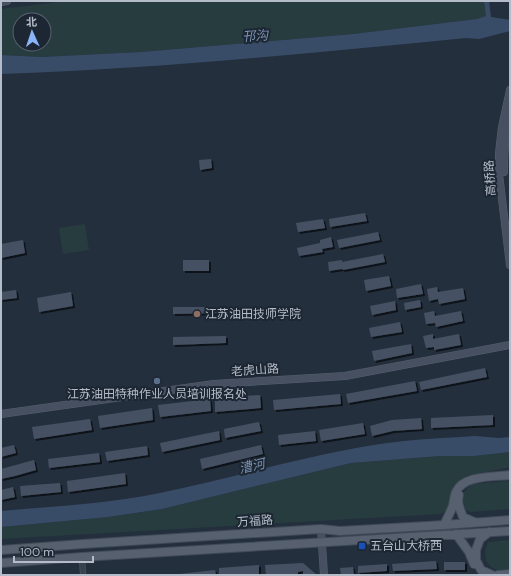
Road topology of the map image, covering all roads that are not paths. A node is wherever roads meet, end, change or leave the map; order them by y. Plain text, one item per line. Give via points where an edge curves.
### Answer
1 (7, 1) edge
2 (1, 2) edge
3 (510, 90) edge
4 (510, 113) edge
5 (510, 228) edge
6 (510, 265) edge
7 (510, 345) edge
8 (1, 414) edge
9 (510, 476) edge
10 (510, 520) edge
11 (475, 522) junction
12 (444, 525) junction
13 (321, 529) junction
14 (510, 531) edge
15 (489, 532) junction
16 (456, 534) junction
17 (322, 542) junction
18 (1, 550) edge
19 (82, 557) junction
20 (1, 563) edge
21 (510, 574) edge
22 (83, 575) edge
23 (324, 575) edge
24 (482, 575) edge
25 (492, 575) edge
26 (498, 575) edge

1 - 2 street
3 - 6 street, 高桥路 via 499,153 499,174
4 - 5 street, 高桥路 via 506,129 504,173
7 - 8 street, 老虎山路 via 345,376 214,384
9 - 11 main road via 474,482 462,489 458,500 459,507 463,516
9 - 12 main road via 465,482 456,492
10 - 11 main road, 万福路
11 - 12 main road, 万福路
12 - 13 main road, 万福路 via 340,531
13 - 17 street
13 - 18 main road, 万福路
14 - 15 main road, 万福路
15 - 16 main road, 万福路
15 - 25 main road via 480,539 476,560 481,570
16 - 17 main road, 万福路
16 - 24 main road via 469,552 478,573
17 - 19 main road, 万福路
17 - 23 street
19 - 20 main road, 万福路
19 - 22 street
21 - 26 main road

